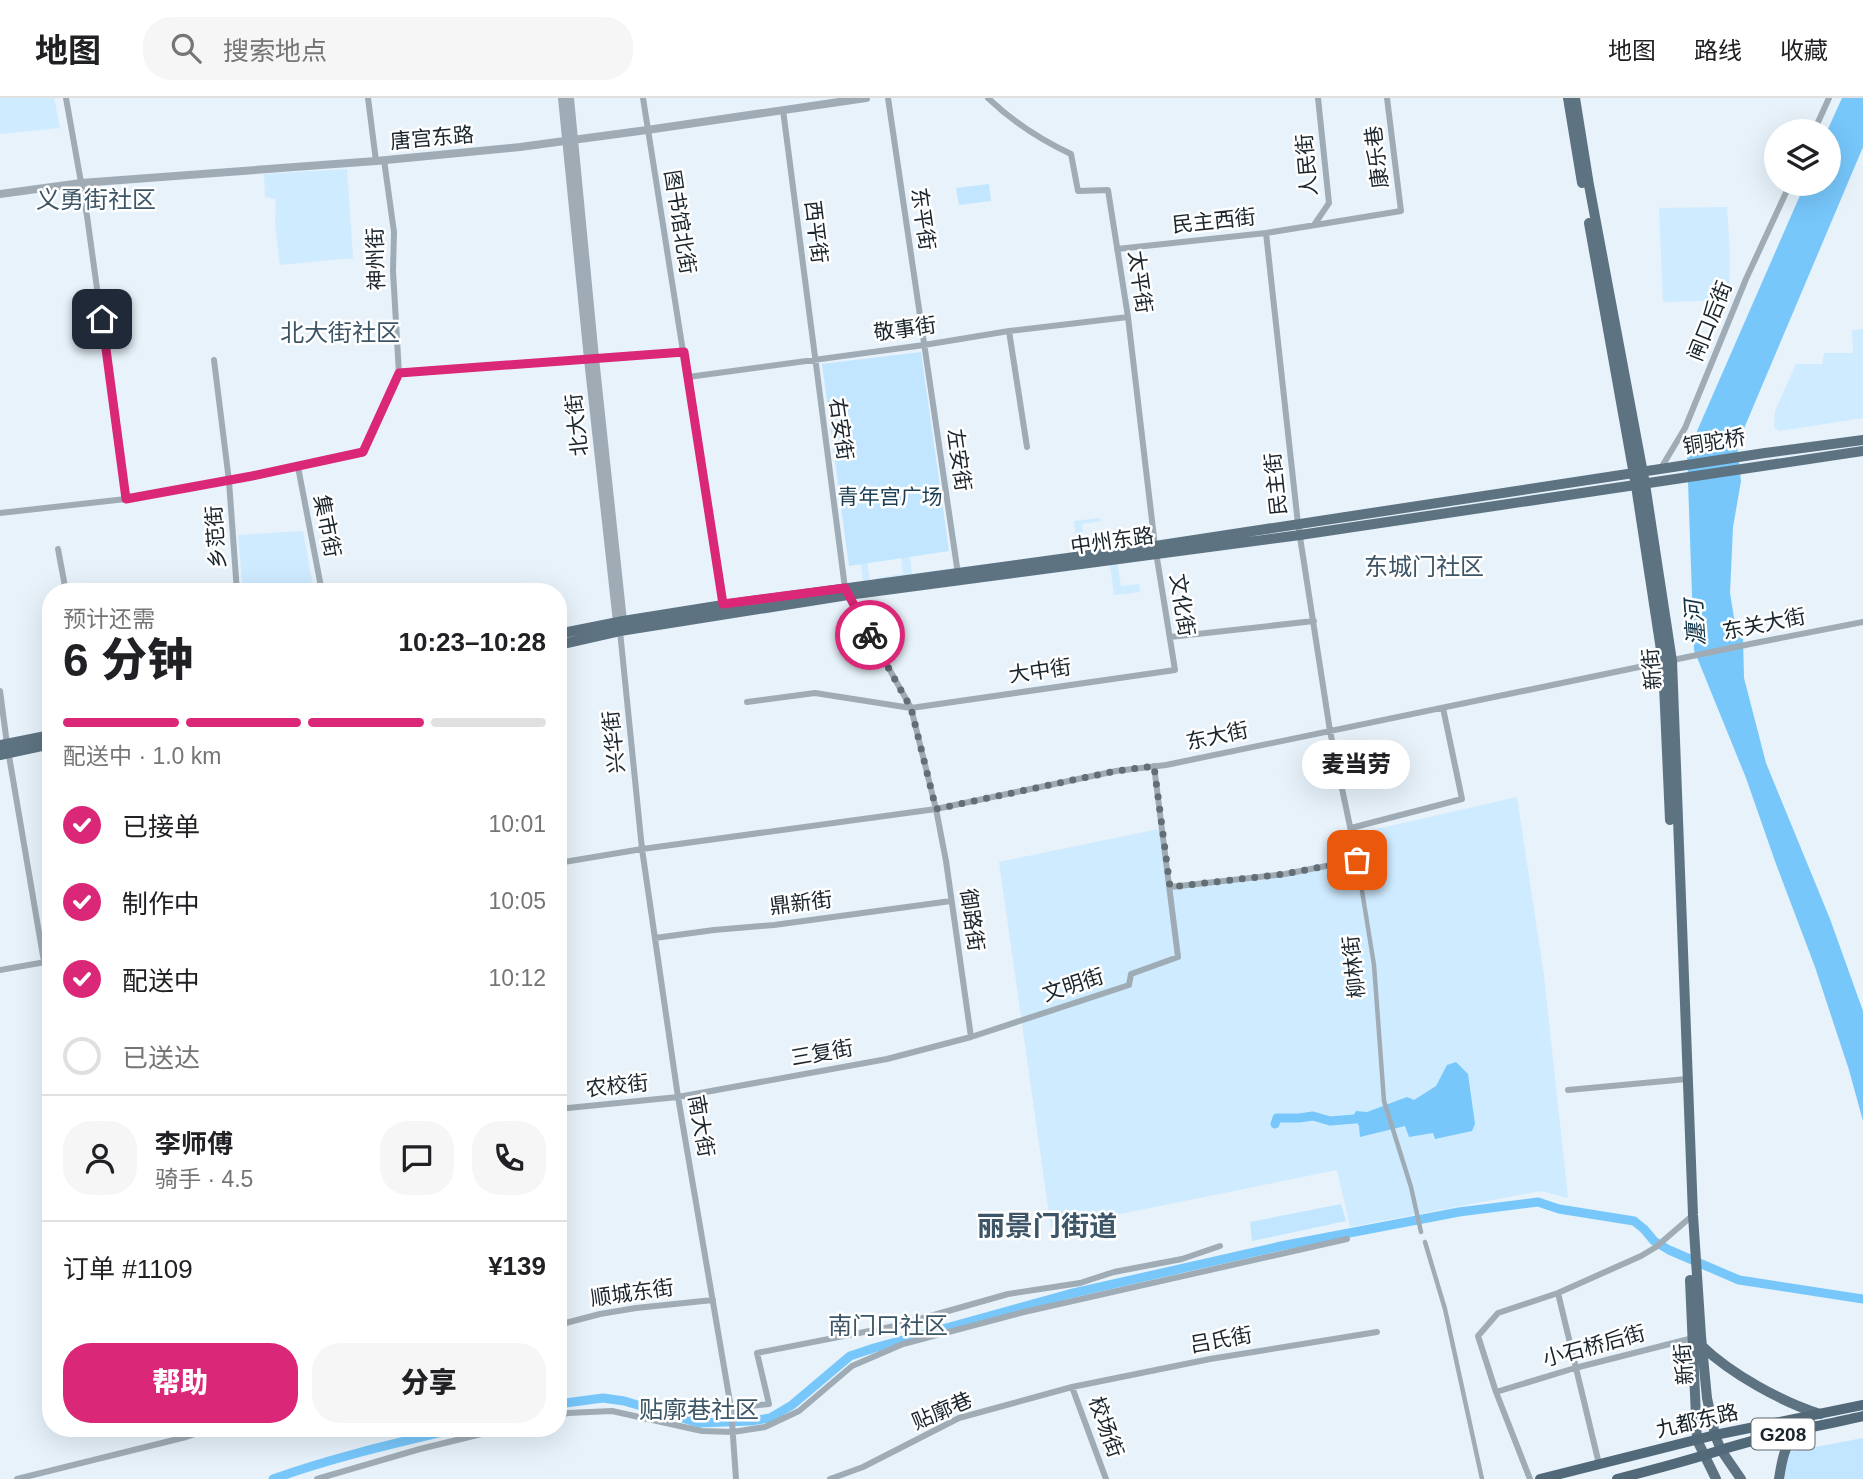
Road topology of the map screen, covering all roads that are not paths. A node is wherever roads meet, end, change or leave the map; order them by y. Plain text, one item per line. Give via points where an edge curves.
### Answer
1 (66, 98) edge
2 (368, 98) edge
3 (562, 98) edge
4 (570, 98) edge
5 (643, 98) edge
6 (866, 98) edge
7 (888, 98) edge
8 (988, 98) edge
9 (1318, 98) edge
10 (1387, 98) edge
11 (1568, 98) edge
12 (1575, 98) edge
13 (1829, 98) edge
14 (783, 110) junction
15 (1819, 119) edge
16 (648, 130) junction
17 (570, 141) junction
18 (380, 160) junction
19 (81, 183) junction
20 (0, 194) edge
21 (1784, 196) edge
22 (1401, 211) joint
23 (1314, 225) junction
24 (1266, 233) junction
25 (1117, 249) junction
26 (1128, 317) junction
27 (1009, 331) junction
28 (924, 345) junction
29 (684, 352) junction
30 (591, 359) junction
31 (814, 359) junction
32 (214, 360) dead end
33 (399, 373) junction
34 (688, 377) junction
35 (1863, 440) edge
36 (1027, 447) dead end
37 (1863, 451) edge
38 (298, 467) junction
39 (1667, 473) junction
40 (1640, 479) junction
41 (229, 481) junction
42 (126, 499) junction
43 (0, 513) edge
44 (1299, 530) junction
45 (58, 550) dead end
46 (1156, 550) junction
47 (958, 577) junction
48 (64, 583) edge
49 (236, 583) edge
50 (319, 583) edge
51 (847, 592) junction
52 (723, 604) junction
53 (1314, 621) junction
54 (1863, 622) edge
55 (620, 625) junction
56 (567, 633) edge
57 (1170, 637) junction
58 (567, 642) edge
59 (1668, 662) junction
60 (1175, 670) joint
61 (0, 691) edge
62 (747, 702) dead end
63 (915, 707) junction
64 (1443, 708) junction
65 (1330, 731) junction
66 (42, 738) edge
67 (42, 745) edge
68 (4, 749) edge
69 (1154, 766) junction
70 (936, 809) junction
71 (1351, 828) junction
72 (642, 849) junction
73 (1357, 860) junction
74 (567, 862) edge
75 (1170, 887) junction
76 (951, 901) junction
77 (42, 936) edge
78 (655, 939) junction
79 (42, 962) edge
80 (0, 970) edge
81 (971, 1037) junction
82 (1684, 1079) junction
83 (1568, 1090) dead end
84 (678, 1097) junction
85 (567, 1108) edge
86 (1690, 1218) junction
87 (1422, 1232) dead end
88 (1346, 1239) dead end
89 (1425, 1241) dead end
90 (1220, 1246) dead end
91 (1558, 1293) junction
92 (713, 1300) junction
93 (567, 1323) edge
94 (1377, 1332) dead end
95 (1698, 1340) junction
96 (1575, 1368) junction
97 (1072, 1387) junction
98 (1496, 1392) junction
99 (1863, 1405) edge
100 (731, 1408) junction
101 (567, 1413) edge
102 (1820, 1414) junction
103 (1863, 1416) edge
104 (1798, 1430) junction
105 (733, 1432) junction
106 (1715, 1436) junction
107 (186, 1437) edge
108 (469, 1437) edge
109 (1697, 1440) junction
110 (1721, 1450) junction
111 (1704, 1456) junction
112 (1599, 1464) junction
113 (17, 1479) edge
114 (317, 1479) edge
115 (736, 1479) edge
116 (830, 1479) edge
117 (1106, 1479) edge
118 (1482, 1479) edge
119 (1530, 1479) edge
120 (1540, 1479) edge
121 (1617, 1479) edge
122 (1716, 1479) edge
123 (1741, 1479) edge
124 (1779, 1479) edge

1 - 19 street
2 - 18 street, 神州街
3 - 17 street, 北大街
4 - 17 street, 北大街
5 - 16 street, 图书馆北街
6 - 14 street, 唐宫东路
7 - 28 street, 东平街
8 - 25 street, 太平街 via 1005,115 1071,154 1078,191 1108,190
9 - 23 street, 人民街 via 1329,203
10 - 22 street, 康乐巷
11 - 40 main road, 新街
12 - 40 main road, 新街
13 - 15 street
14 - 16 street, 唐宫东路
14 - 31 street, 西平街
16 - 17 street, 唐宫东路
16 - 29 street, 图书馆北街
17 - 18 street, 唐宫东路
17 - 30 street, 北大街
18 - 19 street, 唐宫东路
18 - 33 street, 神州街 via 394,232
19 - 20 street, 唐宫东路
19 - 42 street
21 - 39 street, 闸口后街
22 - 23 street, 民主西街
23 - 24 street, 民主西街
24 - 25 street, 民主西街
24 - 44 street, 民主街
25 - 26 street, 太平街
26 - 27 street, 敬事街
26 - 46 street, 太平街
27 - 28 street, 敬事街
27 - 36 street
28 - 31 street, 敬事街
28 - 47 street, 左安街
29 - 30 street
29 - 34 street, 图书馆北街
30 - 33 street
30 - 55 street, 北大街
31 - 34 street, 敬事街
31 - 51 street, 右安街
32 - 41 street, 乡范街
33 - 38 street, 神州街 via 363,452
34 - 52 street, 图书馆北街
35 - 39 main road, 铜驼桥
37 - 39 main road, 铜驼桥 via 1761,466
38 - 41 street
38 - 50 street, 集市街
39 - 40 main road, 中州东路
40 - 44 main road, 中州东路
40 - 59 main road, 新街
41 - 42 street
41 - 49 street, 乡范街
42 - 43 street
44 - 46 main road, 中州东路
44 - 53 street, 民主街
45 - 48 street
46 - 47 main road, 中州东路
46 - 57 street, 文化街
47 - 51 main road, 中州东路
51 - 52 main road, 中州东路
51 - 55 main road, 中州东路
51 - 63 street, 御路街
52 - 55 main road, 中州东路
53 - 57 street
53 - 65 street, 民主街
54 - 59 street, 东关大街
55 - 56 main road, 中州东路
55 - 58 main road, 中州东路
55 - 72 street, 兴华街
57 - 60 street, 文化街
59 - 64 street, 东大街
59 - 82 main road, 新街
60 - 63 street, 大中街
61 - 68 street
62 - 63 street, 大中街 via 815,693
63 - 70 street, 御路街
64 - 65 street, 东大街
64 - 71 street via 1462,799
65 - 69 street, 东大街
65 - 71 street, 柳林街
66 - 68 main road
67 - 68 main road
68 - 77 street
69 - 70 street, 东大街
69 - 75 street
70 - 72 street, 东大街
70 - 76 street, 御路街
71 - 73 street, 柳林街
72 - 74 street, 东大街
72 - 78 street, 南大街
73 - 75 street via 1285,874
73 - 87 street, 柳林街 via 1374,965 1384,1101
75 - 81 street, 文明街 via 1178,957 1131,974 1129,985
76 - 78 street, 鼎新街
76 - 81 street, 御路街
78 - 84 street, 南大街
79 - 80 street
81 - 84 street, 三复街 via 887,1059
82 - 83 street
82 - 86 main road, 新街
84 - 85 street, 农校街
84 - 92 street, 南大街
86 - 91 street via 1641,1256
86 - 95 main road, 新街
88 - 105 street via 903,1344 852,1366 799,1411 765,1427
89 - 118 street via 1445,1309
90 - 100 street via 1080,1283 1008,1294 895,1326 757,1353 769,1404
91 - 96 street
91 - 98 street via 1499,1312 1478,1336
92 - 93 street, 顺城东街 via 612,1312
92 - 100 street, 南大街
94 - 97 street, 吕氏街
95 - 96 street, 小石桥后街
95 - 102 main road via 1723,1366
95 - 106 main road, 新街
95 - 109 main road, 新街
96 - 98 street, 小石桥后街
96 - 112 street
97 - 116 street, 贴廓巷 via 959,1418
97 - 117 street, 校场街
98 - 119 street
99 - 102 highway, 九都东路 / G208
100 - 105 street, 南大街
101 - 105 street via 612,1411 702,1431
102 - 106 highway, 九都东路 / G208
103 - 104 highway, 九都东路 / G208
104 - 110 highway, 九都东路 / G208
104 - 124 main road via 1783,1455
105 - 115 street, 南大街
106 - 109 highway, 九都东路
106 - 110 main road, 新街
107 - 113 street
108 - 114 street
109 - 111 main road, 新街
109 - 112 highway, 九都东路
110 - 111 highway, 九都东路 / G208
110 - 123 main road, 新街
111 - 121 highway, 九都东路
111 - 122 main road, 新街
112 - 120 highway, 九都东路

